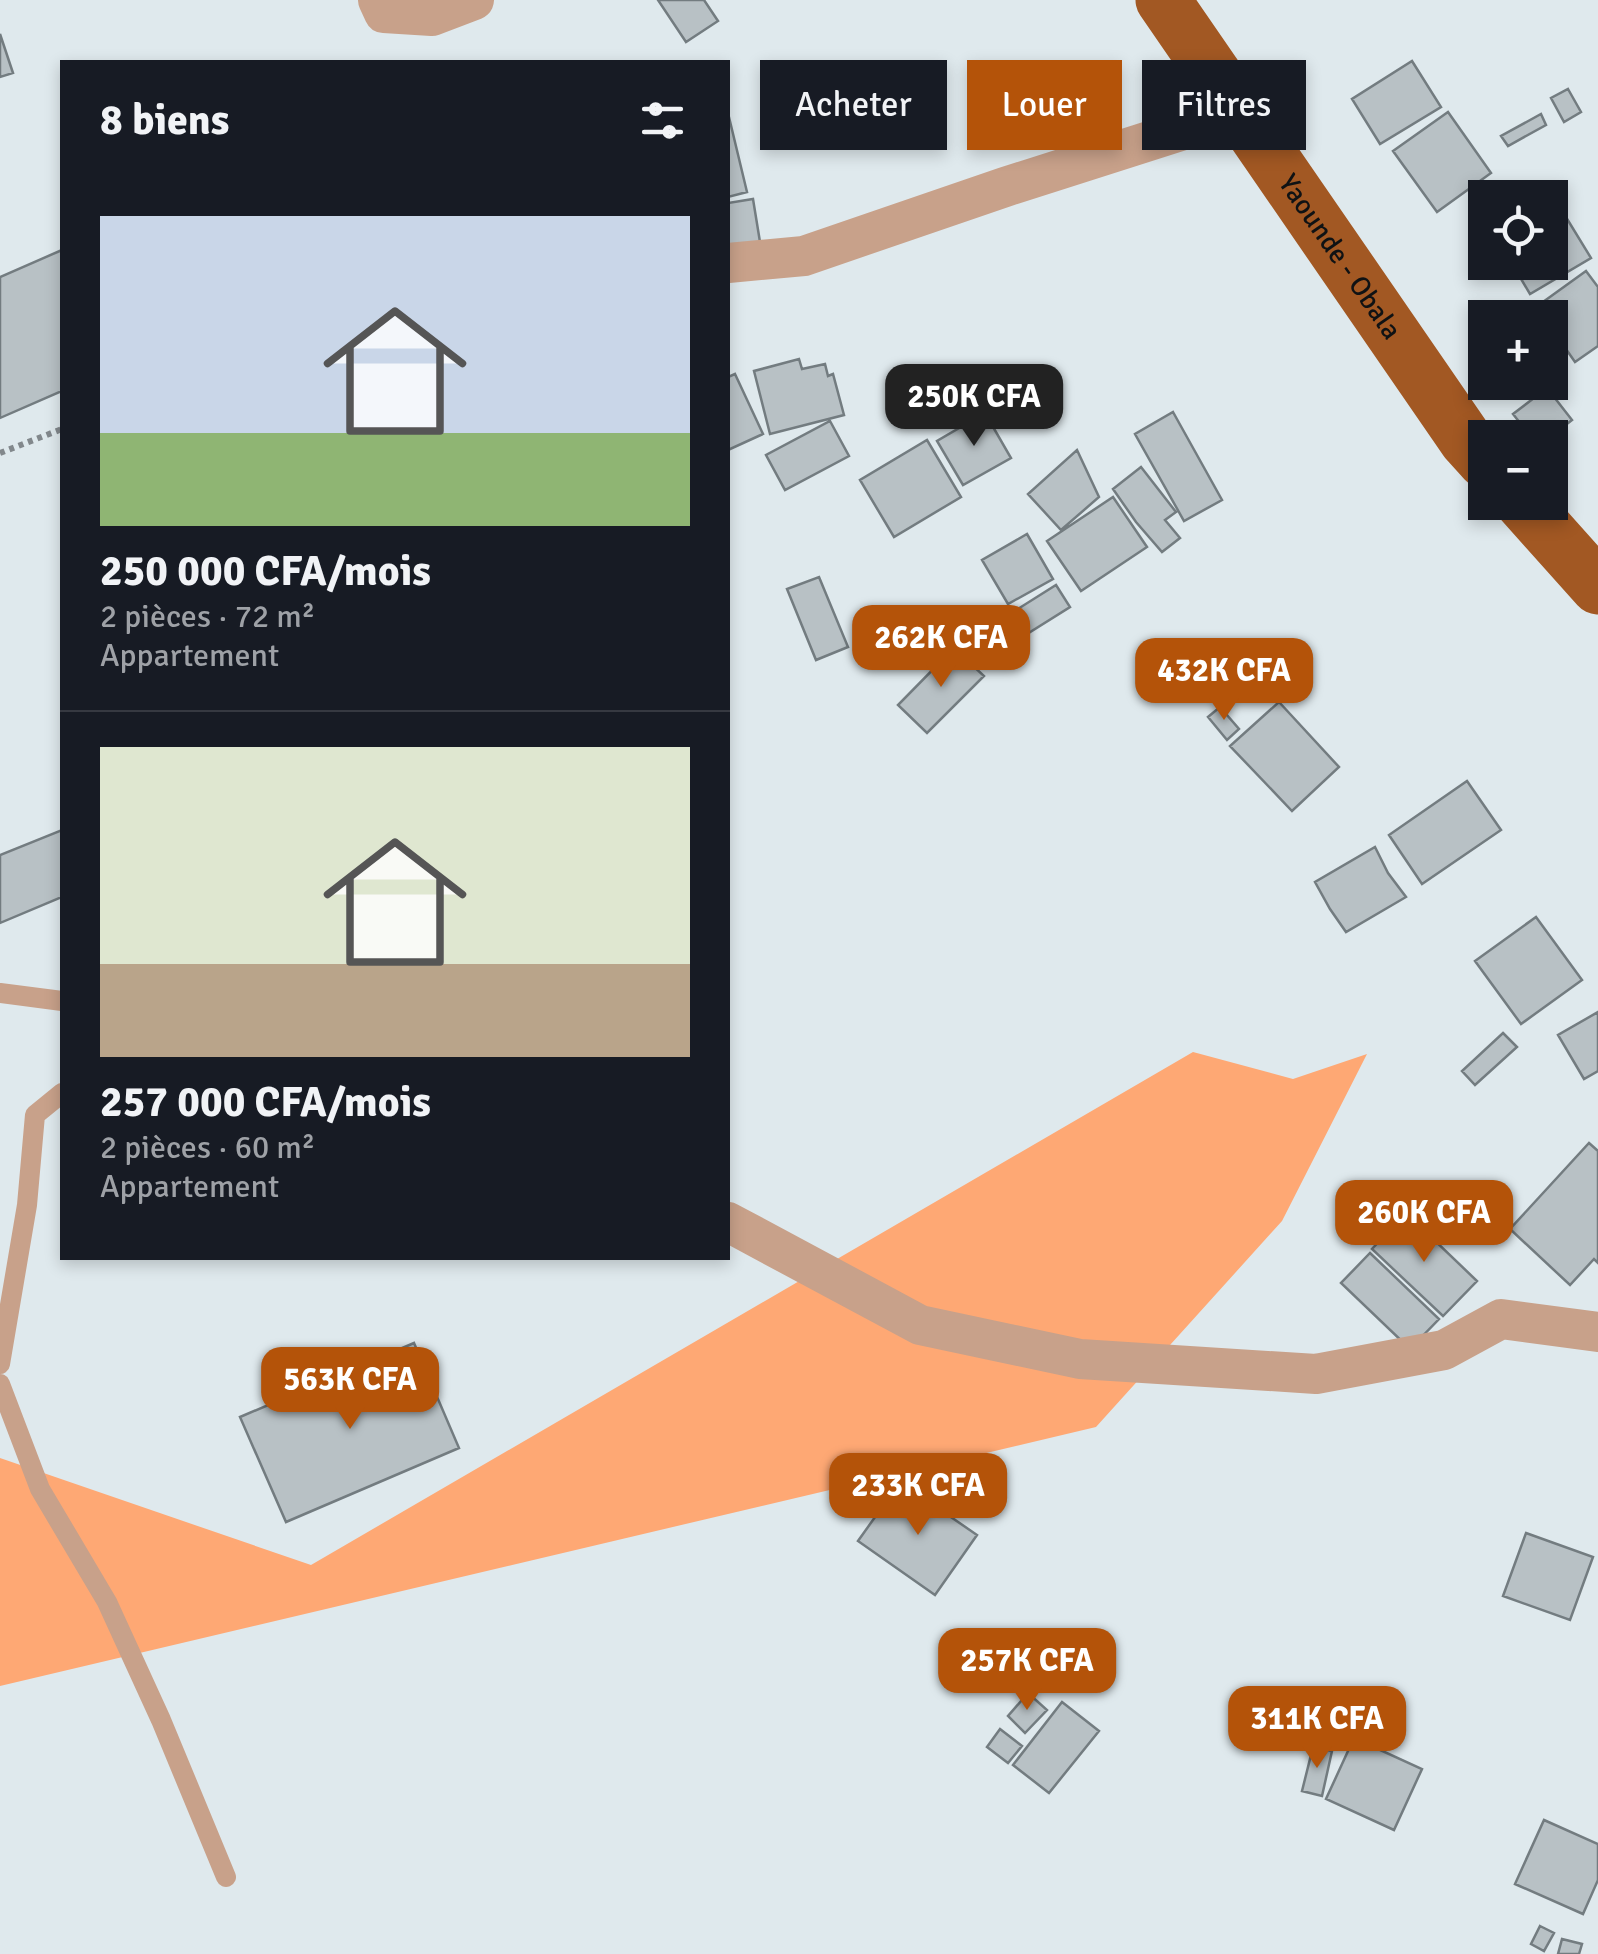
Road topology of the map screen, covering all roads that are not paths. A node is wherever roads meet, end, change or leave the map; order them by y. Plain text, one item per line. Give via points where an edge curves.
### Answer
1 (378, 0) edge
2 (474, 0) edge
3 (1163, 0) edge
4 (1204, 60) edge
5 (1142, 143) edge
6 (1266, 150) edge
7 (730, 263) edge
8 (1468, 442) edge
9 (1538, 520) edge
10 (1598, 588) edge
11 (0, 993) edge
12 (60, 1001) edge
13 (60, 1095) edge
14 (730, 1223) edge
15 (1598, 1332) edge
16 (0, 1364) edge
17 (0, 1384) edge
18 (226, 1877) dead end

1 - 2 street via 384,13 432,16
3 - 4 highway, Yaounde - Obala
5 - 7 street via 804,256
6 - 8 highway, Yaounde - Obala
9 - 10 highway
11 - 12 lane
13 - 16 lane via 35,1115
14 - 15 street via 920,1325 1080,1359 1316,1374 1444,1350 1502,1319
17 - 18 lane via 40,1489 107,1602

